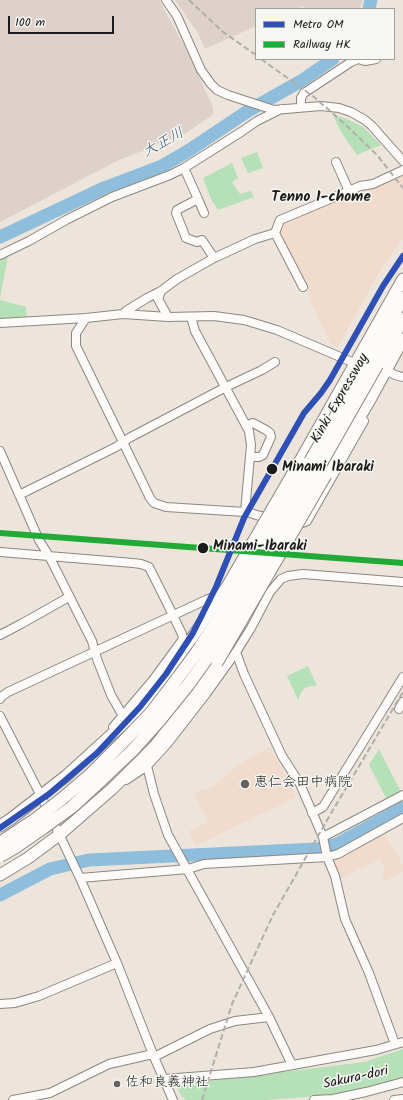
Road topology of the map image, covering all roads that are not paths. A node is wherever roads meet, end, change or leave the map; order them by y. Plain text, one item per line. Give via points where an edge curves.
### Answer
1 (166, 0) edge
2 (356, 60) edge
3 (301, 107) junction
4 (277, 109) junction
5 (403, 161) edge
6 (336, 162) dead end
7 (184, 168) junction
8 (403, 170) edge
9 (349, 191) junction
10 (198, 199) junction
11 (204, 213) dead end
12 (275, 233) junction
13 (0, 254) edge
14 (214, 258) junction
15 (403, 279) edge
16 (302, 287) dead end
17 (161, 291) junction
18 (403, 298) edge
19 (123, 314) junction
20 (191, 316) junction
21 (168, 317) junction
22 (86, 318) junction
23 (403, 319) edge
24 (0, 322) edge
25 (403, 339) edge
26 (369, 340) junction
27 (275, 362) dead end
28 (352, 362) junction
29 (386, 370) junction
30 (403, 377) edge
31 (226, 387) junction
32 (247, 425) junction
33 (123, 442) junction
34 (0, 451) edge
35 (250, 457) junction
36 (19, 495) junction
37 (245, 512) junction
38 (264, 517) junction
39 (0, 552) edge
40 (49, 556) junction
41 (403, 582) edge
42 (69, 597) junction
43 (173, 615) junction
44 (257, 617) junction
45 (0, 635) edge
46 (95, 651) junction
47 (236, 652) junction
48 (403, 677) edge
49 (0, 700) edge
50 (123, 716) junction
51 (1, 721) edge
52 (91, 754) junction
53 (147, 766) junction
54 (113, 788) junction
55 (403, 795) edge
56 (41, 796) junction
57 (312, 813) junction
58 (403, 818) edge
59 (0, 826) edge
60 (59, 835) junction
61 (324, 839) junction
62 (0, 843) edge
63 (326, 855) junction
64 (0, 856) edge
65 (186, 866) junction
66 (78, 874) junction
67 (0, 875) edge
68 (117, 963) junction
69 (0, 1004) edge
70 (269, 1017) junction
71 (399, 1043) edge
72 (154, 1056) junction
73 (292, 1065) junction
74 (164, 1079) junction
75 (403, 1082) edge
76 (403, 1099) edge
77 (13, 1100) edge
78 (173, 1100) edge
79 (314, 1100) edge
80 (394, 1100) edge

1 - 4 street via 177,16 196,62 217,90
2 - 3 street via 304,93
3 - 4 street
3 - 5 street via 339,108 358,116 372,126
4 - 7 street
6 - 9 street
7 - 10 street
7 - 13 street via 112,197
8 - 9 street via 373,184
9 - 12 street via 280,220
10 - 11 street
10 - 14 street via 176,213 186,238 197,242 202,240
12 - 14 street
12 - 16 street
14 - 17 street
15 - 26 main road
17 - 19 street
17 - 21 street via 158,299
18 - 62 highway, Kinki Expressway, bridge via 237,590 197,652 150,713 91,774 36,820
19 - 21 street
19 - 22 street
20 - 21 street
20 - 28 street via 229,318 261,325
20 - 31 street via 196,331
22 - 24 street
22 - 33 street via 76,334 76,346
23 - 64 highway, Kinki Expressway, bridge via 246,595 188,684 159,721 99,782 43,828
25 - 29 main road
26 - 28 street
26 - 52 main road, bridge via 228,585 178,660 143,706
27 - 31 street
28 - 38 street
29 - 30 street
29 - 38 street via 380,392 307,521 302,523
29 - 54 main road, bridge via 217,663 155,746
31 - 32 street
31 - 33 street
32 - 35 street via 251,440
32 - 35 street via 253,423 266,430 271,437 263,455 259,458
33 - 36 street
33 - 37 street via 148,496 154,503 166,507
34 - 36 street
35 - 37 street
36 - 40 street
37 - 38 street
39 - 40 street
40 - 42 street
40 - 43 street via 133,563 149,567
41 - 44 street via 295,575 281,580 274,586
42 - 45 street
42 - 46 street
43 - 44 street via 218,597
43 - 46 street
43 - 50 street via 183,638
44 - 47 street
46 - 49 street via 8,692
46 - 50 street
47 - 53 street via 172,738
47 - 57 street via 282,756 300,784
48 - 57 street via 323,807
50 - 52 street
51 - 56 street
52 - 56 main road
53 - 54 street
53 - 65 street via 168,835
54 - 60 main road
55 - 61 street
56 - 59 main road
56 - 60 street
57 - 61 street
58 - 63 street via 338,854
60 - 66 street
60 - 67 main road
61 - 63 street
63 - 65 street
63 - 71 street via 335,876 346,919
65 - 66 street
65 - 70 street
66 - 68 street
68 - 69 street via 38,996 15,1003
68 - 72 street
70 - 72 street via 235,1021 210,1029
70 - 73 street
71 - 73 street via 376,1050
72 - 74 street
72 - 77 street via 109,1064 50,1093
73 - 74 street via 254,1072
74 - 78 street
75 - 79 street, Sakura-dori via 333,1099
76 - 80 street

